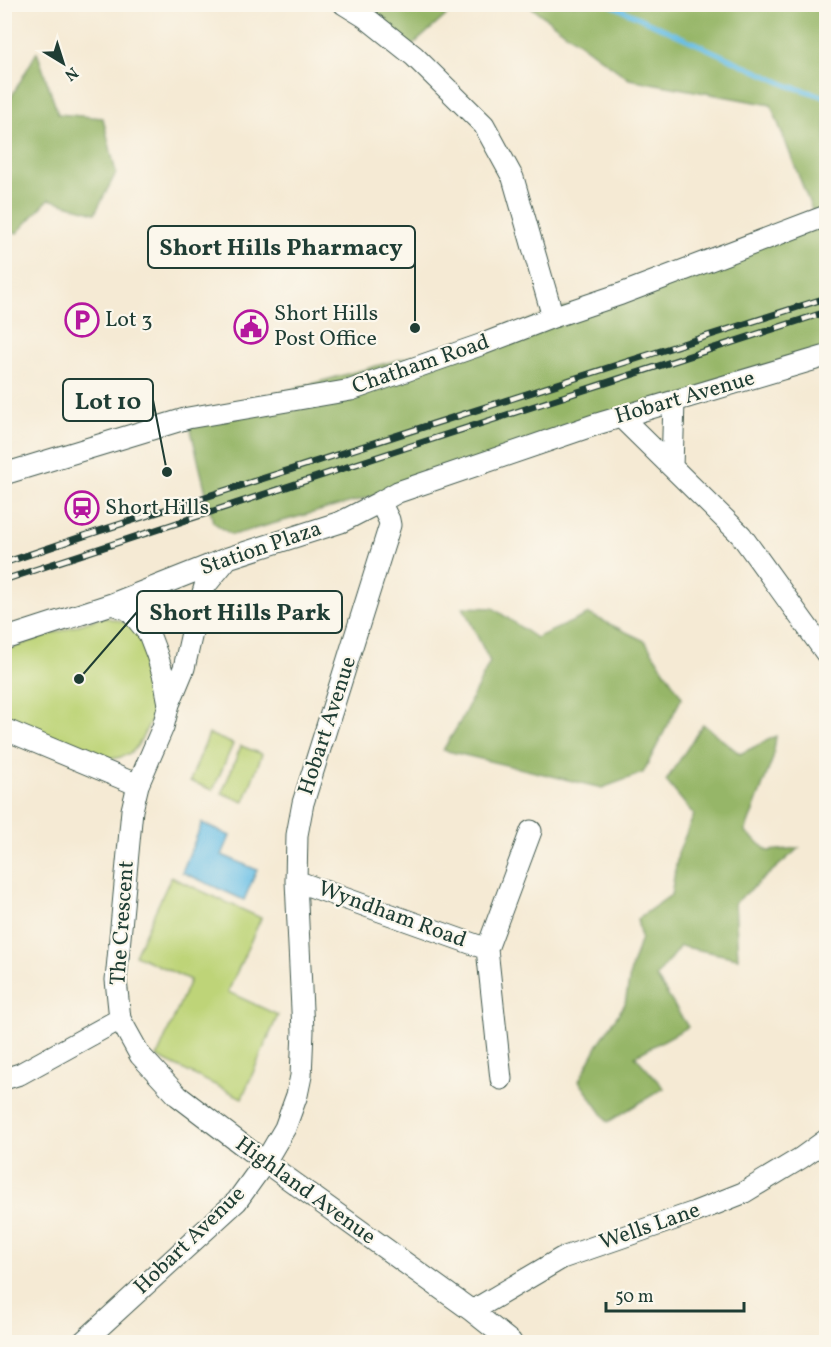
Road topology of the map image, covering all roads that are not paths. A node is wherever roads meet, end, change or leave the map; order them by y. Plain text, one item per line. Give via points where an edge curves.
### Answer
1 (344, 4) edge
2 (826, 216) edge
3 (553, 317) junction
4 (826, 356) edge
5 (674, 401) junction
6 (621, 417) junction
7 (672, 467) junction
8 (4, 474) edge
9 (380, 502) junction
10 (228, 558) junction
11 (112, 604) junction
12 (4, 639) edge
13 (826, 653) edge
14 (169, 704) junction
15 (4, 729) edge
16 (138, 785) junction
17 (531, 831) dead end
18 (296, 880) junction
19 (487, 949) junction
20 (120, 1019) junction
21 (4, 1079) edge
22 (501, 1079) dead end
23 (826, 1140) edge
24 (265, 1162) junction
25 (472, 1311) junction
26 (83, 1342) edge
27 (511, 1342) edge

1 - 3 street via 414,56 484,125 513,178
2 - 3 street, Chatham Road
3 - 8 street, Chatham Road via 351,390 188,418
4 - 5 street, Hobart Avenue
5 - 6 street, Hobart Avenue
5 - 7 street
6 - 7 street
6 - 9 street, Hobart Avenue via 398,492
7 - 13 street via 741,535
9 - 10 street, Station Plaza via 341,522
9 - 18 street, Hobart Avenue via 390,525 303,803 297,835
10 - 11 street, Station Plaza
10 - 14 street, The Crescent via 205,585 184,668
11 - 12 street, Station Plaza
11 - 14 street, The Crescent via 129,610 149,634
14 - 16 street, The Crescent
15 - 16 street
16 - 20 street, The Crescent via 132,810 116,980
17 - 19 street, Wyndham Road
18 - 19 street, Wyndham Road
18 - 24 street, Hobart Avenue via 303,1031 301,1076 285,1128
19 - 22 street, Wyndham Road
20 - 21 street
20 - 24 street, Highland Avenue via 140,1055 178,1096
23 - 25 street, Wells Lane via 743,1193 562,1258
24 - 25 street, Highland Avenue
24 - 26 street, Hobart Avenue via 237,1201
25 - 27 street, Highland Avenue

